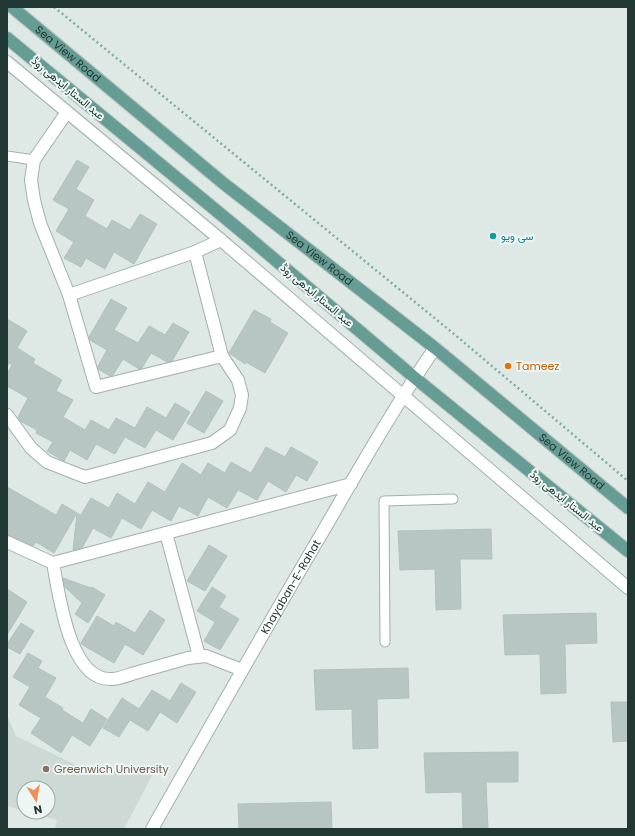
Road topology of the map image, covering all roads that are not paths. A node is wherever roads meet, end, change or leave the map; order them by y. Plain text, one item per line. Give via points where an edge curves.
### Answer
1 (12, 7) edge
2 (7, 38) edge
3 (7, 62) edge
4 (67, 112) junction
5 (7, 156) edge
6 (34, 160) junction
7 (221, 240) junction
8 (195, 252) junction
9 (69, 295) junction
10 (435, 348) junction
11 (222, 356) junction
12 (415, 378) junction
13 (404, 396) junction
14 (7, 415) edge
15 (351, 484) junction
16 (453, 500) dead end
17 (628, 508) edge
18 (166, 533) junction
19 (7, 542) edge
20 (628, 551) edge
21 (53, 563) junction
22 (628, 588) edge
23 (385, 642) dead end
24 (199, 656) junction
25 (242, 670) junction
26 (152, 829) edge

1 - 10 main road, Sea View Road via 223,183
2 - 12 main road, عبد الستار ایدھی روڈ
3 - 4 street
4 - 6 street
4 - 7 street
5 - 6 lane
6 - 9 street via 31,180 34,200 40,223
7 - 8 street
7 - 13 street
8 - 9 street
8 - 11 street
9 - 11 street via 96,387
10 - 12 street, Khayaban-E-Rahat
10 - 17 main road, Sea View Road
11 - 14 street via 238,380 242,395 240,408 230,430 212,443 85,477 47,462 31,448
12 - 13 street, Khayaban-E-Rahat
12 - 20 main road, عبد الستار ایدھی روڈ
13 - 15 street, Khayaban-E-Rahat
13 - 22 street
15 - 18 street
15 - 25 street, Khayaban-E-Rahat
16 - 23 lane via 384,501
18 - 21 street
18 - 24 street
19 - 21 street
21 - 24 street via 65,619 76,652 86,668 98,678 112,679
24 - 25 street via 206,656
25 - 26 street, Khayaban-E-Rahat

